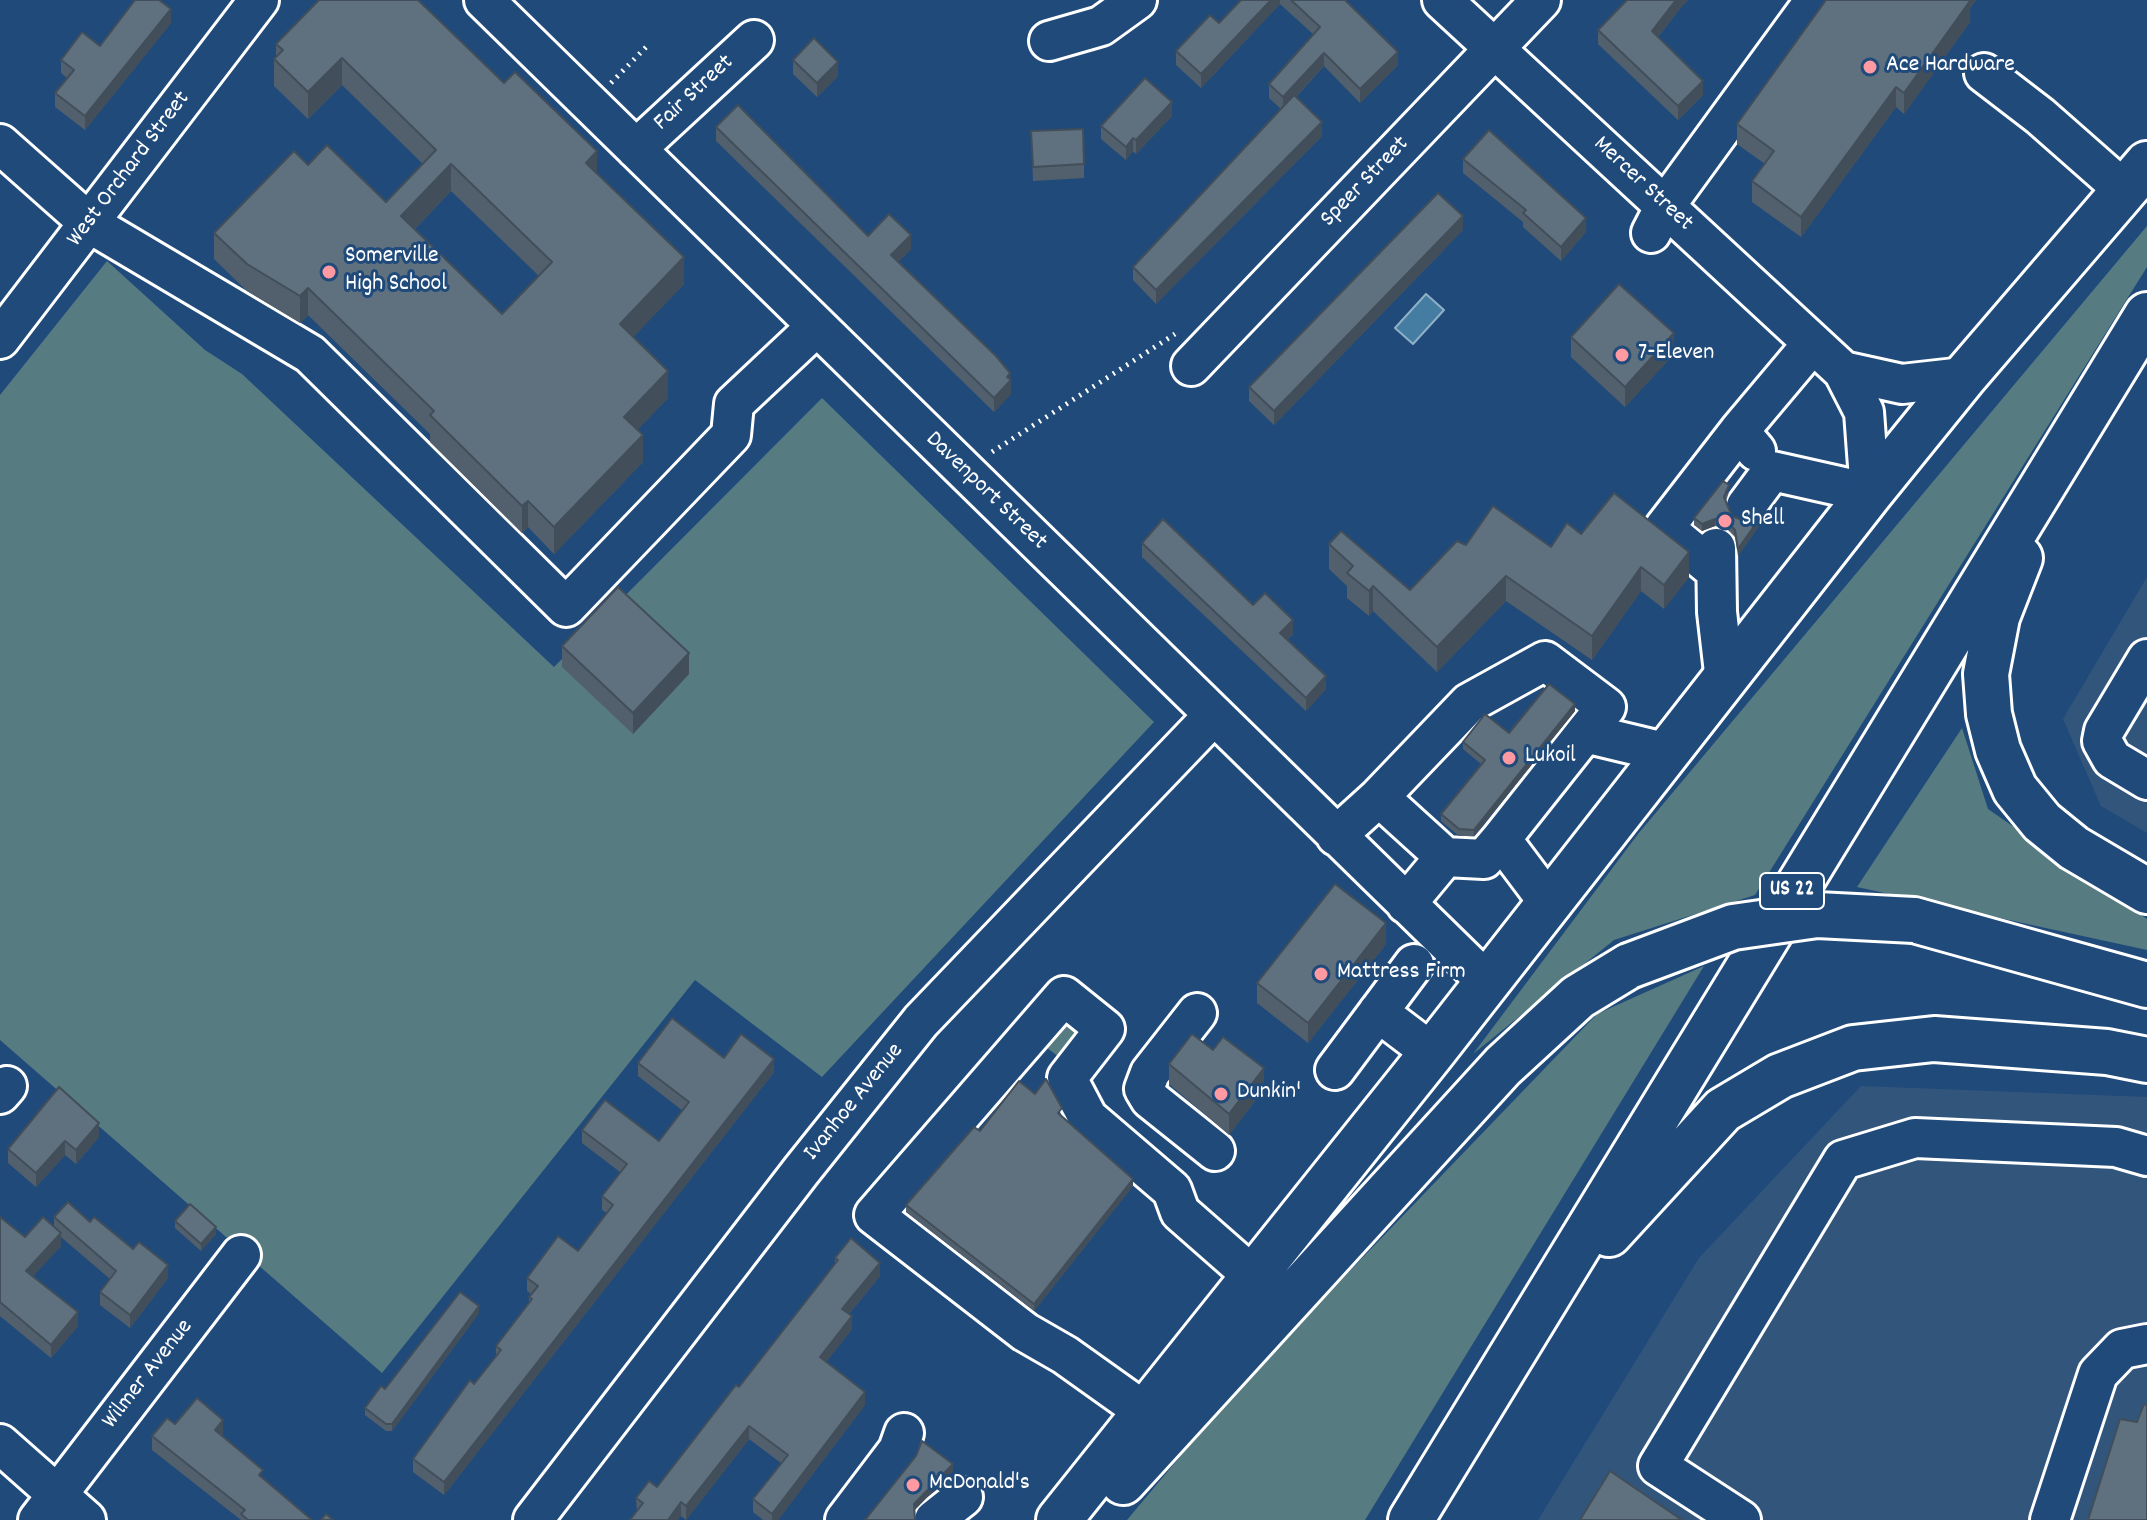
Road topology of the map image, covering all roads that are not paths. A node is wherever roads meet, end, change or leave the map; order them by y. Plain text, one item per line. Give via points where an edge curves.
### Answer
1 (259, 0) edge
2 (484, 0) edge
3 (1137, 0) edge
4 (1442, 0) edge
5 (1541, 0) edge
6 (1815, 0) edge
7 (754, 40) dead end
8 (1049, 41) dead end
9 (1495, 49) junction
10 (1984, 73) dead end
11 (0, 144) edge
12 (636, 149) junction
13 (2136, 177) edge
14 (1658, 219) junction
15 (89, 223) junction
16 (2147, 315) edge
17 (816, 327) junction
18 (0, 339) edge
19 (1813, 343) junction
20 (1191, 366) dead end
21 (1843, 371) junction
22 (1964, 377) junction
23 (1739, 431) junction
24 (2057, 460) junction
25 (1772, 471) junction
26 (1870, 493) junction
27 (1746, 506) dead end
28 (2147, 659) edge
29 (1725, 681) junction
30 (1213, 716) junction
31 (1585, 733) junction
32 (1668, 753) junction
33 (2147, 780) edge
34 (1379, 797) junction
35 (1336, 836) junction
36 (1501, 839) junction
37 (1445, 857) junction
38 (2147, 891) edge
39 (1549, 903) junction
40 (1406, 904) junction
41 (1414, 964) dead end
42 (1487, 982) junction
43 (2147, 985) edge
44 (1378, 1012) junction
45 (1197, 1013) dead end
46 (1021, 1042) junction
47 (1432, 1053) junction
48 (2147, 1060) edge
49 (1335, 1070) dead end
50 (1067, 1078) junction
51 (1215, 1151) dead end
52 (2147, 1156) edge
53 (241, 1255) dead end
54 (1254, 1277) junction
55 (1531, 1323) junction
56 (2147, 1344) edge
57 (1145, 1412) junction
58 (904, 1433) dead end
59 (0, 1444) edge
60 (963, 1497) dead end
61 (47, 1507) edge
62 (86, 1520) edge
63 (533, 1520) edge
64 (845, 1520) edge
65 (934, 1520) edge
66 (1059, 1520) edge
67 (1089, 1520) edge
68 (1411, 1520) edge
69 (1741, 1520) edge
70 (2050, 1520) edge

1 - 15 street, West Orchard Street
2 - 12 street, Davenport Street
3 - 8 street via 1101,26
4 - 9 street, Mercer Street
5 - 9 street, Speer Street
6 - 14 street
7 - 12 street, Fair Street
9 - 14 street, Mercer Street
9 - 20 street, Speer Street
10 - 13 street
11 - 15 street
12 - 17 street, Davenport Street
13 - 22 highway
14 - 19 street, Mercer Street via 1738,295
15 - 17 street via 310,354 566,607 731,435 734,404
15 - 18 street, West Orchard Street
16 - 24 highway, US 22
17 - 30 street, Davenport Street
19 - 21 street, Mercer Street
19 - 23 street
21 - 22 street via 1902,384
21 - 26 street, Mercer Street via 1864,412
22 - 26 highway
23 - 25 street
23 - 29 street via 1664,528 1716,558
24 - 38 highway via 1997,617 1986,674 1989,714 2015,789 2042,822 2074,848
24 - 55 highway, US 22
25 - 26 street
25 - 27 street
26 - 29 highway
28 - 33 street via 2104,731 2102,746 2112,759
29 - 32 highway
30 - 35 street, Davenport Street
30 - 63 street, Ivanhoe Avenue via 921,1021
31 - 32 street
31 - 34 street via 1606,707 1545,661 1469,703
31 - 36 street
32 - 39 highway
34 - 35 street
34 - 37 street
35 - 40 street, Davenport Street
36 - 37 street via 1484,859
36 - 39 street
37 - 40 street
39 - 42 highway
40 - 42 street, Davenport Street
41 - 44 street
42 - 47 highway
43 - 67 highway, bridge via 1914,920 1817,915 1746,924 1629,966 1578,997 1503,1066
44 - 47 street
44 - 49 street
45 - 51 street via 1150,1073 1144,1089
46 - 50 street
46 - 50 street via 1064,996 1105,1029
46 - 57 street via 874,1215 1025,1332
47 - 54 highway
48 - 55 highway via 2107,1052 1934,1039 1853,1048 1780,1076 1723,1110
50 - 54 street via 1088,1118 1172,1190 1180,1212
52 - 69 street via 2116,1147 1915,1138 1843,1160 1658,1466
53 - 61 street, Wilmer Avenue
54 - 57 highway
55 - 68 highway, US 22
56 - 70 street via 2122,1349 2098,1374
57 - 66 highway
58 - 64 street via 898,1450
59 - 61 street
60 - 65 street
61 - 62 street

